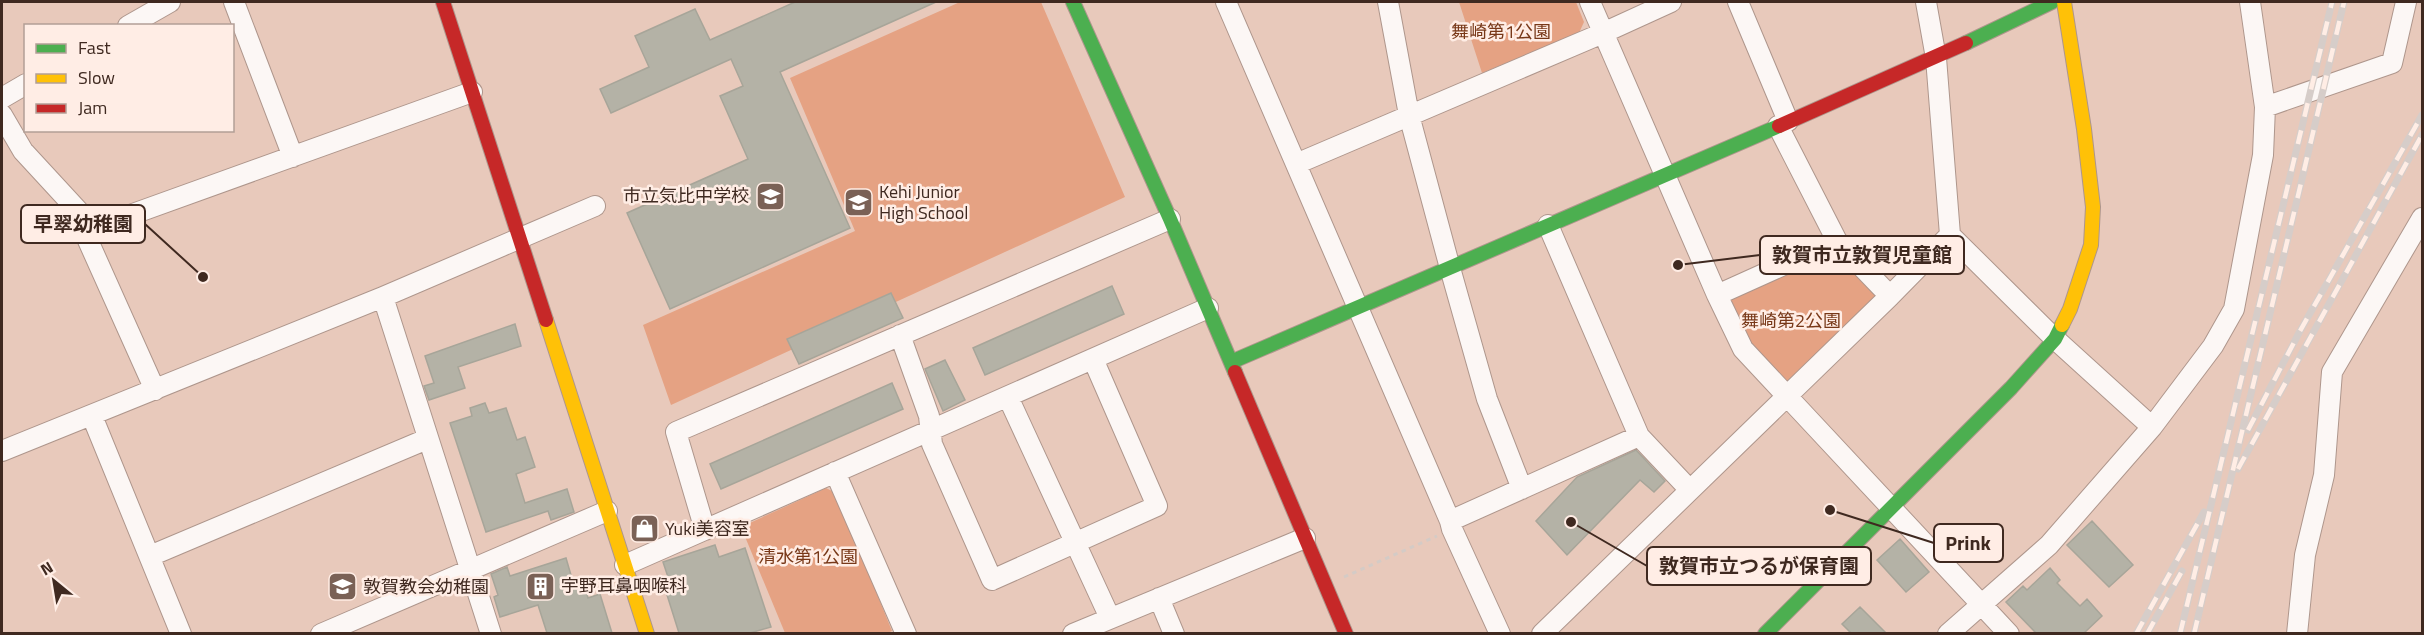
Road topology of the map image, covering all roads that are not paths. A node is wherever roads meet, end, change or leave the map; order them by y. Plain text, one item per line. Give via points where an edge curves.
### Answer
1 (170, 2) edge
2 (234, 2) edge
3 (443, 2) edge
4 (1073, 2) edge
5 (1226, 2) edge
6 (1388, 2) edge
7 (1590, 2) edge
8 (1671, 2) edge
9 (1738, 2) edge
10 (1926, 2) edge
11 (2052, 2) edge
12 (2064, 2) edge
13 (2250, 2) edge
14 (2406, 2) edge
15 (132, 24) edge
16 (1603, 33) junction
17 (1936, 58) junction
18 (24, 85) edge
19 (472, 92) junction
20 (2, 100) edge
21 (2265, 107) junction
22 (1409, 116) junction
23 (1783, 123) junction
24 (293, 157) junction
25 (1296, 164) junction
26 (1666, 174) junction
27 (595, 206) dead end
28 (2422, 218) edge
29 (1170, 219) junction
30 (1548, 225) junction
31 (94, 228) junction
32 (1950, 235) junction
33 (519, 240) junction
34 (1838, 241) junction
35 (1450, 267) junction
36 (1717, 296) junction
37 (383, 297) junction
38 (1890, 297) junction
39 (1358, 307) junction
40 (1208, 308) junction
41 (900, 335) junction
42 (2055, 339) junction
43 (1093, 359) junction
44 (1231, 362) junction
45 (155, 390) junction
46 (1786, 396) junction
47 (1008, 397) junction
48 (92, 416) junction
49 (2152, 427) junction
50 (930, 431) junction
51 (1640, 436) junction
52 (428, 439) junction
53 (2, 451) edge
54 (835, 472) junction
55 (1522, 489) junction
56 (1689, 489) junction
57 (1893, 508) junction
58 (607, 512) junction
59 (1451, 525) junction
60 (705, 530) junction
61 (1305, 538) junction
62 (1075, 543) junction
63 (150, 556) junction
64 (625, 565) junction
65 (470, 569) junction
66 (1159, 598) junction
67 (1983, 604) junction
68 (1110, 618) junction
69 (181, 633) edge
70 (321, 633) edge
71 (491, 633) edge
72 (647, 633) edge
73 (906, 633) edge
74 (1073, 633) edge
75 (1174, 633) edge
76 (1346, 633) edge
77 (1500, 633) edge
78 (1542, 633) edge
79 (1765, 633) edge
80 (1948, 633) edge
81 (2009, 633) edge
82 (2297, 633) edge

1 - 15 street
2 - 24 street
3 - 19 street
4 - 29 street
5 - 25 street
6 - 22 street
7 - 16 street
8 - 16 street
9 - 23 street
10 - 17 street
11 - 17 street
12 - 42 street via 2093,207 2091,245 2081,281
13 - 21 street
14 - 21 street via 2392,63
16 - 22 street
16 - 26 street
17 - 23 street
17 - 32 street
18 - 20 street
19 - 24 street
19 - 33 street
20 - 31 street via 23,151
21 - 49 street via 2263,155 2234,309 2213,346
22 - 25 street
22 - 35 street
23 - 26 street
23 - 34 street
24 - 31 street
25 - 39 street
26 - 30 street
26 - 36 street
27 - 33 street
28 - 82 street via 2332,372 2324,475 2305,555
29 - 40 street
29 - 41 street
30 - 35 street
30 - 51 street
31 - 45 street via 86,236
32 - 38 street
32 - 42 street
33 - 37 street
33 - 58 street
34 - 36 street
34 - 38 street
35 - 39 street
35 - 55 street via 1487,399
36 - 46 street via 1743,349
37 - 45 street
37 - 52 street
38 - 46 street
39 - 44 street
39 - 59 street
40 - 43 street
40 - 44 street
41 - 50 street
41 - 60 street via 676,432
42 - 49 street
42 - 57 street
43 - 47 street
43 - 62 street via 1157,506
44 - 61 street
45 - 48 street
46 - 56 street
46 - 57 street
47 - 50 street
47 - 62 street
48 - 53 street
48 - 63 street
49 - 67 street via 2049,545
50 - 54 street
50 - 62 street via 932,444 992,579
51 - 55 street
51 - 56 street
52 - 63 street
52 - 65 street
54 - 60 street
54 - 73 street
55 - 59 street
56 - 78 street
57 - 67 street
57 - 79 street
58 - 64 street
58 - 65 street
59 - 77 street
60 - 64 street
61 - 66 street
61 - 76 street
62 - 68 street
63 - 69 street
64 - 72 street
65 - 70 street
65 - 71 street
66 - 68 street
66 - 75 street
67 - 80 street
67 - 81 street
68 - 74 street

